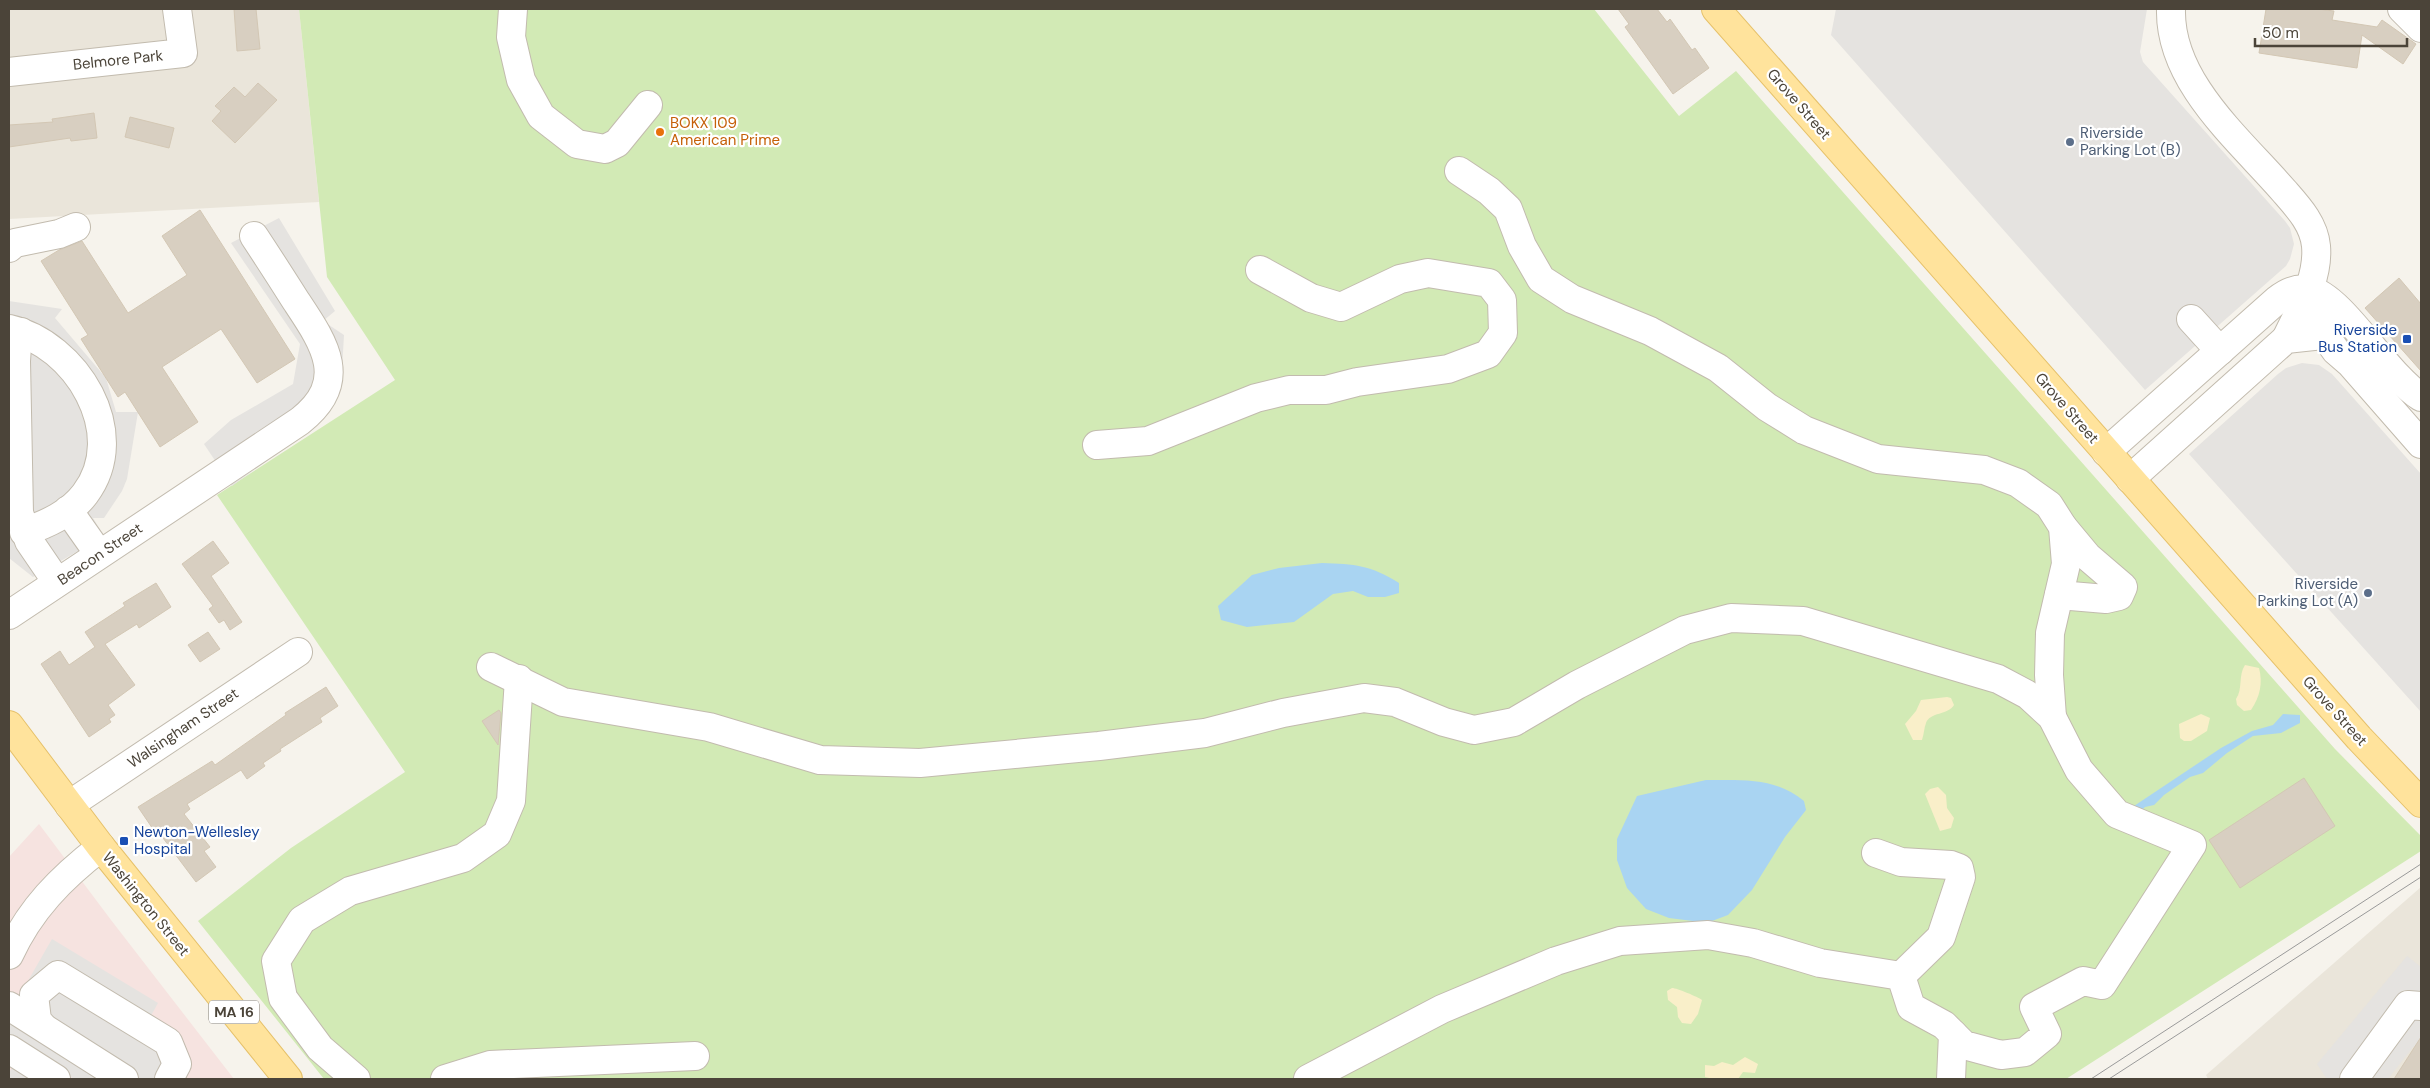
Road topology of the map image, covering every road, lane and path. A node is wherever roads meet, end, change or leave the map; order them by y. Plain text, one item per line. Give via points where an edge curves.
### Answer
1 (177, 9) edge
2 (513, 9) edge
3 (1716, 9) edge
4 (2171, 9) edge
5 (2402, 9) edge
6 (2421, 28) edge
7 (9, 72) edge
8 (648, 105) dead end
9 (1459, 171) dead end
10 (76, 227) dead end
11 (254, 236) dead end
12 (9, 248) edge
13 (1260, 270) dead end
14 (2309, 290) junction
15 (2191, 319) dead end
16 (15, 331) edge
17 (2323, 335) junction
18 (2286, 339) junction
19 (2220, 351) junction
20 (2421, 397) edge
21 (2421, 444) edge
22 (1097, 445) dead end
23 (2106, 452) junction
24 (2130, 479) junction
25 (68, 510) junction
26 (2063, 526) junction
27 (24, 532) junction
28 (99, 554) junction
29 (57, 582) junction
30 (2059, 595) junction
31 (9, 615) edge
32 (298, 652) dead end
33 (491, 667) dead end
34 (519, 679) junction
35 (2052, 717) junction
36 (9, 725) edge
37 (2421, 803) edge
38 (69, 805) junction
39 (101, 847) junction
40 (1876, 852) dead end
41 (9, 955) edge
42 (1901, 976) junction
43 (9, 1006) edge
44 (2421, 1006) edge
45 (42, 1026) junction
46 (1953, 1034) junction
47 (9, 1049) edge
48 (695, 1056) dead end
49 (56, 1079) edge
50 (124, 1079) edge
51 (168, 1079) edge
52 (288, 1079) edge
53 (356, 1079) edge
54 (446, 1079) edge
55 (1308, 1079) edge
56 (1951, 1079) edge
57 (2354, 1079) edge

1 - 7 street, Belmore Park via 183,53
2 - 8 street via 511,37 521,80 541,116 577,144 605,149 617,143
3 - 23 main road, Grove Street
4 - 14 street via 2174,40 2195,88 2293,202 2312,229 2316,251
5 - 6 street
9 - 26 street via 1489,191 1508,209 1522,246 1541,279 1572,299 1650,331 1718,368 1767,407 1804,430 1878,459 1984,470 2018,483 2049,505
10 - 12 street via 59,234 14,243
11 - 28 street, Beacon Street via 320,337 327,354 327,381 316,405 306,417
13 - 22 street via 1311,298 1341,307 1400,279 1428,274 1489,283 1502,300 1503,333 1488,354 1448,369 1357,382 1326,390 1289,390 1256,398 1148,441
14 - 17 street via 2313,319
14 - 18 street
14 - 19 street via 2295,290 2282,296
14 - 20 street via 2330,301 2400,379
15 - 19 street
16 - 25 street via 50,346 68,364 84,386 100,419 102,446 96,474 85,495
16 - 27 street via 19,504
17 - 18 street
17 - 21 street
18 - 24 street
19 - 23 street
23 - 24 main road, Grove Street
24 - 37 main road, Grove Street via 2359,738
25 - 27 street
25 - 28 street
26 - 30 street via 2066,564
26 - 30 street via 2088,557 2123,588 2119,596 2106,599
27 - 29 street
28 - 29 street, Beacon Street
29 - 31 street, Beacon Street
30 - 35 street via 2050,633
32 - 38 street, Walsingham Street
33 - 34 street
34 - 35 street via 563,702 709,727 820,760 920,763 1205,733 1283,713 1364,698 1395,702 1474,730 1514,722 1577,685 1686,630 1731,618 1803,621 1989,676 2028,695
34 - 53 street via 511,801 496,834 463,858 350,891 302,920 276,962 283,998 320,1048
35 - 46 street via 2079,770 2117,814 2192,845 2102,985 2083,980 2034,1007 2047,1034 2025,1052 2001,1055 1964,1045
36 - 38 main road, Washington Street / MA 16
38 - 39 main road, Washington Street / MA 16
39 - 41 street via 52,888 30,917
39 - 52 main road, Washington Street / MA 16
40 - 42 street via 1901,862 1951,865 1959,868 1961,877 1941,937
42 - 46 street via 1911,1007 1944,1025
42 - 55 street via 1820,963 1753,943 1708,935 1620,941 1556,961 1442,1009
43 - 45 street
44 - 57 street via 2408,1004
45 - 50 street
45 - 51 street via 37,1020 34,995 58,975 168,1042 177,1064
46 - 56 street
47 - 49 street
48 - 54 street via 490,1065

